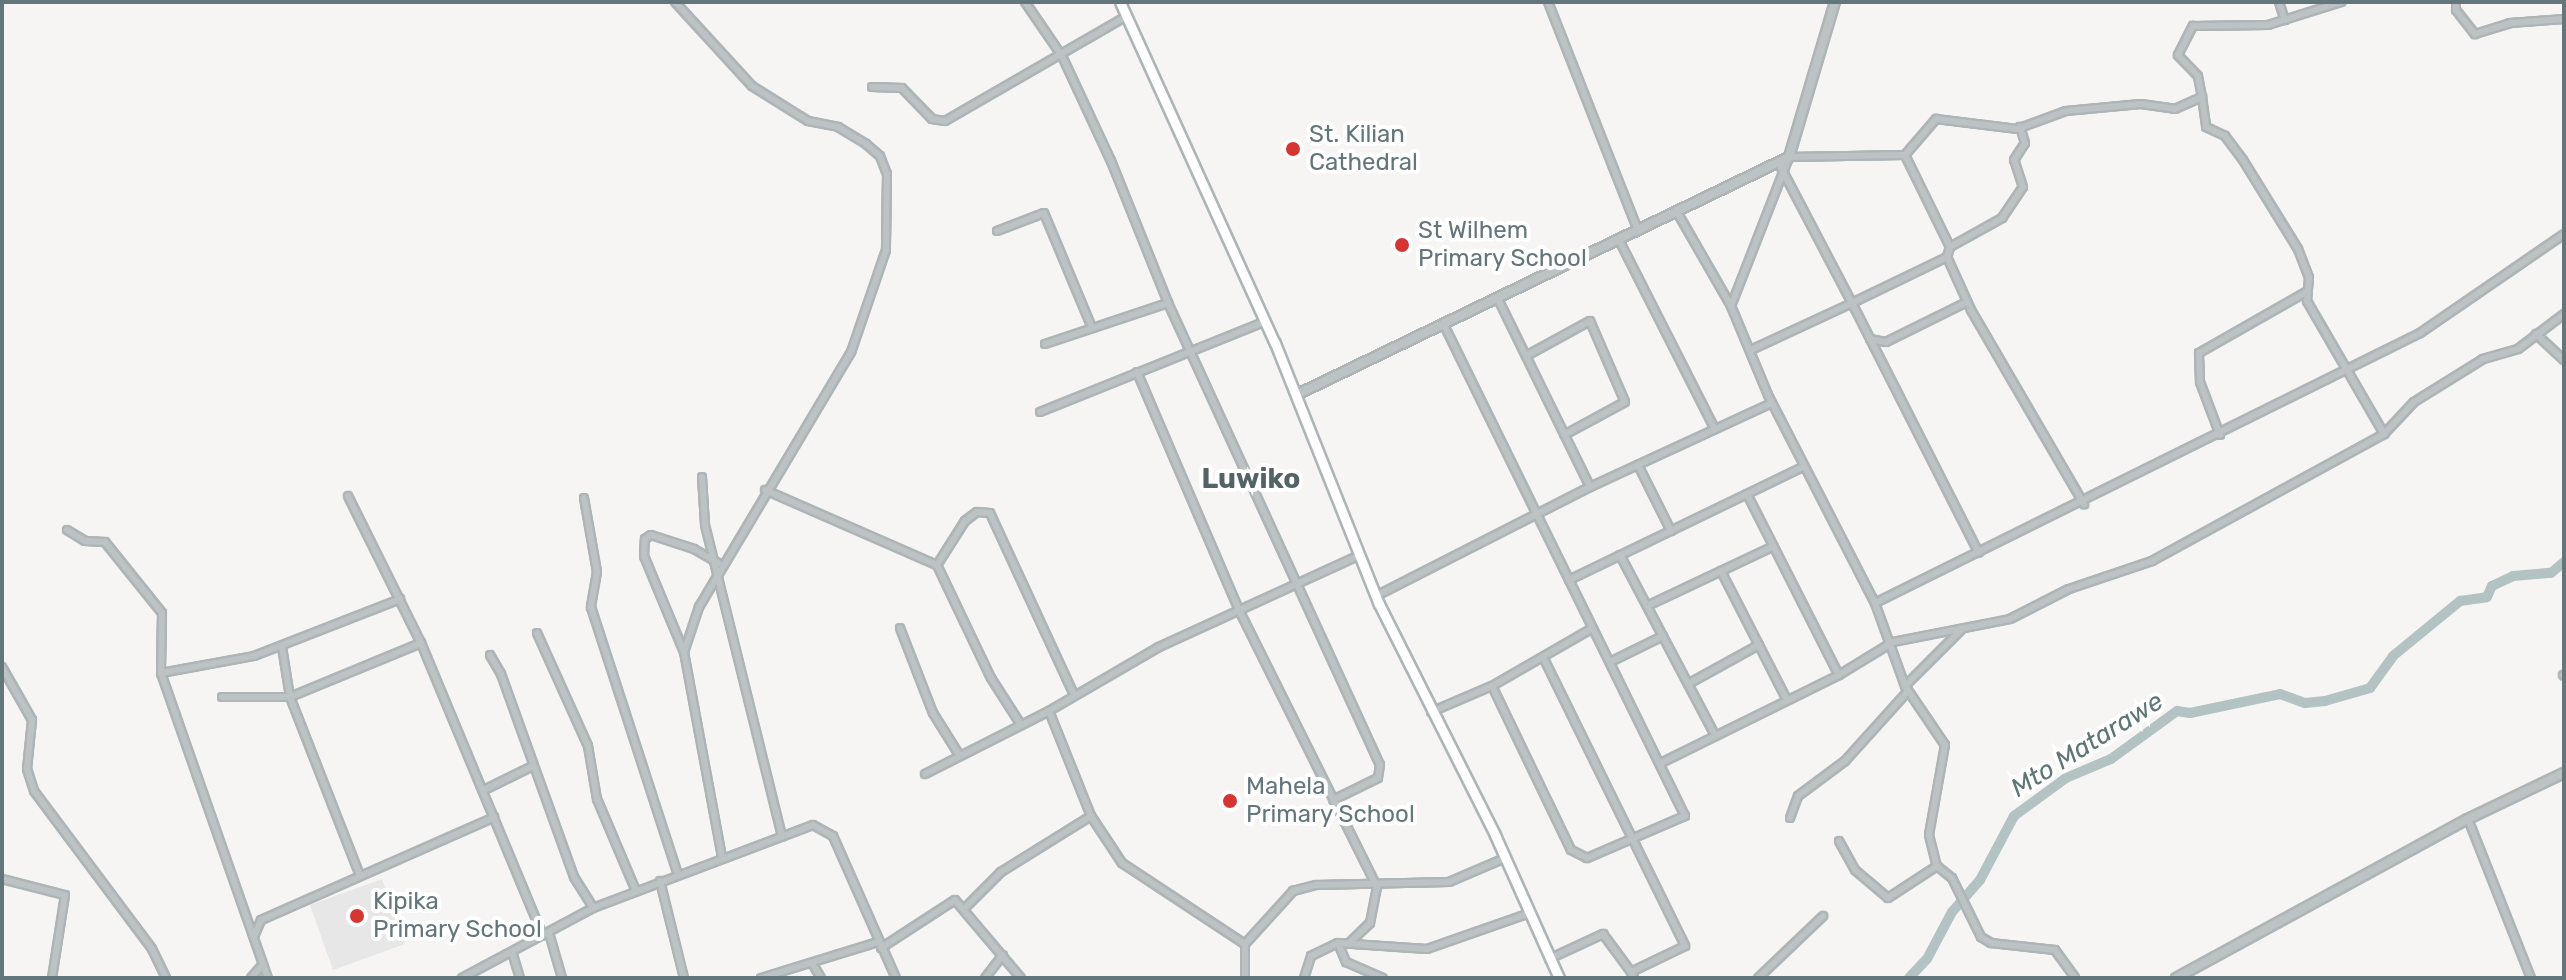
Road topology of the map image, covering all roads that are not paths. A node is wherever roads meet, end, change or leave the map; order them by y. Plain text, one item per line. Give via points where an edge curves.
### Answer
1 (675, 2) edge
2 (1025, 2) edge
3 (1120, 2) edge
4 (1548, 2) edge
5 (1835, 2) edge
6 (2279, 2) edge
7 (2341, 2) edge
8 (2456, 2) edge
9 (1128, 15) junction
10 (2564, 19) edge
11 (2285, 20) junction
12 (1062, 56) junction
13 (872, 87) dead end
14 (2202, 97) junction
15 (2020, 127) junction
16 (1905, 155) junction
17 (1789, 157) junction
18 (1778, 162) junction
19 (1783, 172) junction
20 (1677, 212) junction
21 (997, 231) dead end
22 (1638, 231) junction
23 (2564, 234) edge
24 (2557, 239) junction
25 (1619, 240) junction
26 (1950, 247) junction
27 (2564, 249) edge
28 (1947, 257) junction
29 (2306, 292) junction
30 (1498, 299) junction
31 (1967, 302) junction
32 (1168, 303) junction
33 (1852, 303) junction
34 (1731, 306) junction
35 (2564, 314) edge
36 (1266, 321) junction
37 (1444, 325) junction
38 (1092, 328) junction
39 (2536, 334) junction
40 (1870, 339) junction
41 (1045, 344) dead end
42 (1753, 349) junction
43 (1191, 351) junction
44 (1526, 356) junction
45 (2564, 360) edge
46 (2349, 370) junction
47 (1137, 372) junction
48 (1296, 395) junction
49 (1772, 403) junction
50 (1040, 412) dead end
51 (1715, 429) junction
52 (2384, 434) junction
53 (1564, 435) junction
54 (2220, 435) junction
55 (1638, 465) junction
56 (1803, 467) junction
57 (702, 477) dead end
58 (1590, 487) junction
59 (765, 490) junction
60 (1747, 494) junction
61 (348, 496) dead end
62 (584, 498) dead end
63 (2084, 504) junction
64 (1536, 514) junction
65 (67, 530) dead end
66 (1671, 531) junction
67 (1774, 546) junction
68 (1979, 553) junction
69 (1360, 555) junction
70 (1620, 555) junction
71 (718, 563) junction
72 (937, 565) junction
73 (1721, 571) junction
74 (722, 574) junction
75 (1569, 580) junction
76 (1295, 584) junction
77 (1376, 596) junction
78 (400, 599) junction
79 (1875, 603) junction
80 (1647, 606) junction
81 (1238, 608) junction
82 (900, 628) dead end
83 (1593, 628) junction
84 (1961, 630) junction
85 (537, 633) dead end
86 (1663, 636) junction
87 (1893, 642) junction
88 (421, 643) junction
89 (1759, 645) junction
90 (282, 647) junction
91 (684, 652) junction
92 (490, 655) dead end
93 (1544, 659) junction
94 (1610, 662) junction
95 (2, 667) edge
96 (161, 673) junction
97 (1839, 675) junction
98 (1688, 684) junction
99 (1492, 686) junction
100 (1906, 689) junction
101 (1074, 695) junction
102 (222, 697) dead end
103 (290, 697) junction
104 (1787, 700) junction
105 (1049, 711) junction
106 (1431, 712) junction
107 (1021, 725) junction
108 (1715, 735) junction
109 (958, 753) junction
110 (1661, 763) junction
111 (533, 766) junction
112 (2564, 773) edge
113 (925, 774) dead end
114 (484, 790) junction
115 (1333, 800) junction
116 (1091, 816) junction
117 (494, 817) junction
118 (1790, 818) dead end
119 (2468, 819) junction
120 (782, 837) junction
121 (1634, 838) junction
122 (1839, 841) dead end
123 (722, 857) junction
124 (1505, 858) junction
125 (1937, 866) junction
126 (678, 874) junction
127 (360, 876) junction
128 (2, 879) edge
129 (660, 881) junction
130 (1377, 887) junction
131 (636, 891) junction
132 (593, 908) junction
133 (965, 908) junction
134 (1530, 913) junction
135 (1823, 916) dead end
136 (546, 934) junction
137 (254, 936) junction
138 (1350, 942) junction
139 (1338, 943) junction
140 (1245, 944) junction
141 (880, 945) junction
142 (512, 952) junction
143 (1003, 955) junction
144 (1549, 959) junction
145 (812, 963) junction
146 (263, 964) junction
147 (1632, 975) edge
148 (2072, 977) edge
149 (52, 978) edge
150 (166, 978) edge
151 (251, 978) edge
152 (268, 978) edge
153 (462, 978) edge
154 (520, 978) edge
155 (562, 978) edge
156 (684, 978) edge
157 (761, 978) edge
158 (821, 978) edge
159 (896, 978) edge
160 (985, 978) edge
161 (1021, 978) edge
162 (1245, 978) edge
163 (1304, 978) edge
164 (1383, 978) edge
165 (1559, 978) edge
166 (1758, 978) edge
167 (2176, 978) edge
168 (2531, 978) edge

1 - 59 street via 752,86 808,121 838,127 866,144 880,156 887,174 886,250 851,352
2 - 12 street
3 - 9 main road
4 - 22 street
5 - 17 street
6 - 11 street
7 - 11 street
8 - 10 street via 2456,10 2475,34 2510,23
9 - 12 street
9 - 36 main road
11 - 14 street via 2260,26 2193,26 2178,55 2198,76
12 - 13 street via 945,121 932,119 902,88
12 - 32 street
14 - 15 street via 2175,109 2141,104 2066,111
14 - 29 street via 2206,127 2234,148 2298,249 2309,278
15 - 16 street via 1936,119
15 - 26 street via 2025,143 2014,160 2023,187 2002,218
16 - 17 street
16 - 26 street
17 - 18 street
17 - 19 street
18 - 19 street
18 - 20 street
19 - 33 street
19 - 34 street
20 - 22 street
20 - 34 street
21 - 38 street via 1044,213
22 - 25 street
23 - 24 street
24 - 27 street
24 - 46 street via 2420,333
25 - 30 street
25 - 51 street
26 - 28 street
28 - 31 street
28 - 33 street
29 - 46 street
29 - 54 street via 2199,353 2200,382
30 - 37 street
30 - 44 street
31 - 40 street via 1886,342
31 - 63 street
32 - 38 street
32 - 43 street
33 - 40 street
33 - 42 street
34 - 42 street
35 - 39 street
36 - 43 street
36 - 48 main road
37 - 48 street
37 - 64 street
38 - 41 street
39 - 45 street
39 - 52 street via 2518,349 2483,359 2414,402
40 - 68 street
42 - 49 street
43 - 47 street
43 - 76 street
44 - 53 street
44 - 53 street via 1590,321 1625,402
46 - 52 street
46 - 54 street
47 - 50 street
47 - 81 street
48 - 69 main road
49 - 51 street
49 - 56 street
51 - 55 street
52 - 84 street via 2152,561 2069,589 2010,619
53 - 58 street
54 - 63 street
55 - 58 street
55 - 66 street
56 - 60 street
56 - 79 street
57 - 71 street via 705,525
58 - 64 street
59 - 72 street
59 - 74 street
60 - 66 street
60 - 67 street
61 - 78 street
62 - 126 street via 597,572 591,607
63 - 68 street
64 - 75 street
64 - 77 street
65 - 96 street via 85,541 105,542 162,613
66 - 70 street
67 - 73 street
67 - 97 street
68 - 79 street
69 - 76 street
69 - 77 main road
70 - 75 street
70 - 80 street
71 - 74 street
71 - 91 street via 694,549 651,535 645,539 644,556
72 - 101 street via 965,521 977,512 990,513
72 - 107 street via 991,678
73 - 80 street
73 - 89 street
74 - 91 street via 699,607
74 - 120 street
75 - 83 street
76 - 81 street
76 - 115 street via 1380,765 1378,778
77 - 106 main road
78 - 88 street
78 - 90 street
79 - 87 street
80 - 86 street
81 - 101 street
81 - 115 street
82 - 109 street via 933,713
83 - 93 street via 1553,648
83 - 94 street
84 - 87 street
84 - 100 street
85 - 131 street via 588,746 597,799
86 - 94 street
86 - 98 street
87 - 97 street
87 - 100 street
88 - 103 street
88 - 114 street
89 - 98 street
89 - 104 street
90 - 96 street via 229,663
90 - 103 street
91 - 123 street
92 - 111 street
93 - 99 street
93 - 121 street
94 - 110 street
95 - 150 street via 32,720 27,769 34,791 152,949
96 - 137 street
97 - 104 street
98 - 108 street
99 - 106 street
99 - 121 street via 1571,850 1587,858
100 - 118 street via 1845,761 1798,796
100 - 125 street via 1945,745 1929,835
101 - 105 street
102 - 103 street
103 - 127 street
104 - 108 street
105 - 107 street
105 - 116 street
106 - 124 main road
107 - 109 street
108 - 110 street
109 - 113 street
110 - 121 street via 1685,816
111 - 114 street
111 - 132 street via 574,877
112 - 119 street
114 - 117 street
115 - 130 street
116 - 133 street via 1001,872
116 - 140 street via 1122,863
117 - 127 street
117 - 136 street
119 - 167 street
119 - 168 street
120 - 123 street
120 - 141 street via 813,825 833,836
121 - 147 street via 1685,946
122 - 125 street via 1855,870 1888,898
123 - 126 street
124 - 130 street via 1449,882
124 - 134 main road
125 - 148 street via 1952,878 1981,937 1991,943 2055,950
126 - 129 street
127 - 137 street via 261,920
128 - 149 street via 65,895
129 - 131 street
129 - 156 street
130 - 138 street via 1370,923
130 - 140 street via 1316,885 1293,891
131 - 132 street
132 - 136 street
133 - 141 street via 955,900 936,908 921,924
133 - 143 street
134 - 138 street via 1427,949
134 - 144 main road
135 - 166 street
136 - 142 street
136 - 155 street
137 - 146 street
138 - 139 street
139 - 163 street via 1311,956
139 - 164 street via 1346,962
140 - 162 street
141 - 145 street
141 - 159 street
142 - 153 street
142 - 154 street
143 - 160 street
143 - 161 street
144 - 147 street via 1603,934
144 - 165 main road
145 - 157 street
145 - 158 street
146 - 151 street
146 - 152 street

